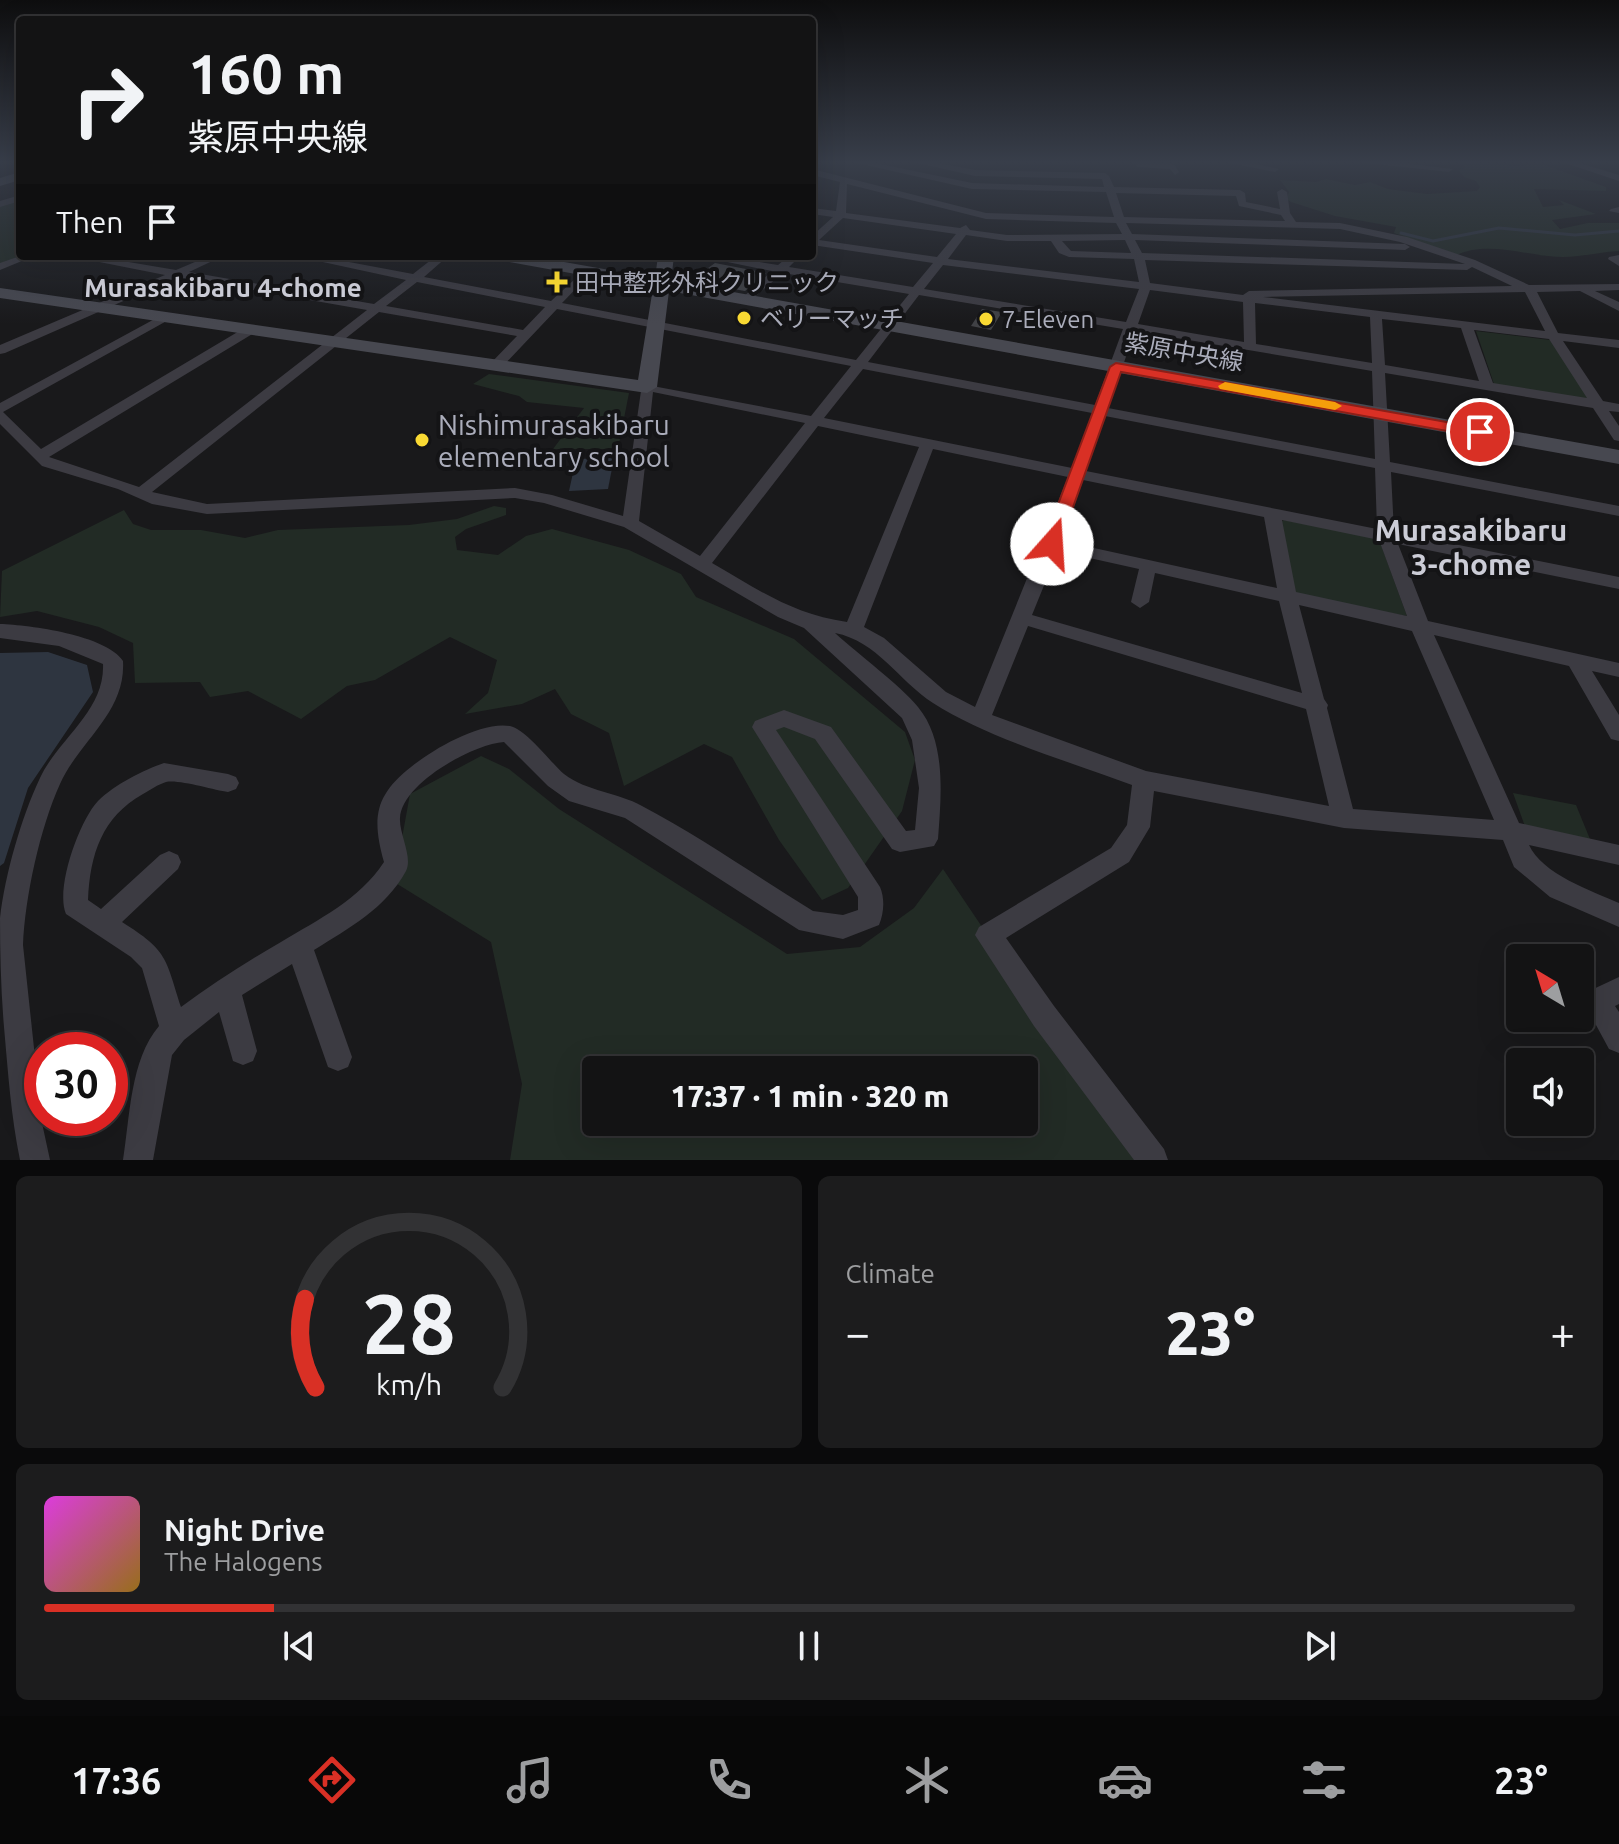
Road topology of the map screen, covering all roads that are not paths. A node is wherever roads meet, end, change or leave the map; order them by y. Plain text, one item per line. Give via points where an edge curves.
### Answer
1 (841, 215) joint
2 (977, 215) edge
3 (982, 215) edge
4 (1118, 215) edge
5 (1286, 215) edge
6 (1119, 219) junction
7 (1292, 224) junction
8 (961, 234) junction
9 (816, 237) edge
10 (1130, 237) junction
11 (1055, 238) junction
12 (816, 242) edge
13 (1428, 248) junction
14 (1140, 256) junction
15 (97, 260) edge
16 (209, 260) edge
17 (320, 260) edge
18 (438, 260) edge
19 (526, 260) edge
20 (665, 260) edge
21 (727, 260) edge
22 (791, 260) edge
23 (940, 261) junction
24 (1482, 268) junction
25 (782, 269) junction
26 (587, 271) junction
27 (176, 274) junction
28 (415, 279) junction
29 (662, 284) junction
30 (1145, 287) junction
31 (1619, 287) edge
32 (1581, 288) junction
33 (1595, 288) junction
34 (1530, 290) junction
35 (916, 291) junction
36 (0, 293) edge
37 (1249, 299) junction
38 (1619, 299) edge
39 (746, 300) junction
40 (553, 306) junction
41 (1619, 307) edge
42 (98, 308) junction
43 (376, 308) junction
44 (1376, 314) junction
45 (166, 318) junction
46 (1466, 325) junction
47 (656, 326) junction
48 (890, 326) junction
49 (1130, 327) junction
50 (250, 330) junction
51 (526, 334) junction
52 (1554, 337) junction
53 (334, 342) junction
54 (1619, 344) edge
55 (1250, 347) junction
56 (0, 350) edge
57 (496, 365) junction
58 (858, 365) junction
59 (1116, 367) junction
60 (1378, 368) junction
61 (647, 387) junction
62 (1488, 387) junction
63 (1599, 405) junction
64 (1619, 408) edge
65 (0, 409) edge
66 (1099, 411) junction
67 (1380, 414) junction
68 (0, 416) edge
69 (814, 421) junction
70 (1619, 437) edge
71 (928, 444) junction
72 (40, 456) junction
73 (1619, 457) edge
74 (1384, 466) junction
75 (1076, 473) junction
76 (140, 494) junction
77 (1619, 511) edge
78 (1272, 513) junction
79 (630, 523) junction
80 (1386, 536) junction
81 (1052, 544) junction
82 (701, 566) junction
83 (1148, 566) junction
84 (1619, 583) edge
85 (1288, 598) junction
86 (1140, 602) dead end
87 (1021, 618) junction
88 (811, 623) junction
89 (1420, 626) junction
90 (853, 630) junction
91 (0, 631) edge
92 (1576, 661) junction
93 (1619, 670) edge
94 (1318, 705) junction
95 (980, 719) junction
96 (1619, 733) edge
97 (1144, 780) junction
98 (228, 783) dead end
99 (1344, 818) junction
100 (1508, 831) junction
101 (1619, 855) edge
102 (169, 862) dead end
103 (1619, 915) edge
104 (103, 923) junction
105 (299, 946) junction
106 (227, 989) junction
107 (1619, 990) edge
108 (174, 1030) junction
109 (1619, 1039) edge
110 (243, 1051) dead end
111 (338, 1057) dead end
112 (35, 1160) edge
113 (138, 1160) edge
114 (1153, 1160) edge

1 - 8 street
1 - 9 street
2 - 8 street
3 - 6 street
4 - 6 street
5 - 7 street
6 - 7 street
6 - 10 street
7 - 13 street via 1356,227
8 - 11 street
8 - 23 street
10 - 11 street
10 - 13 street
10 - 14 street
11 - 14 street via 1069,254
12 - 23 street
13 - 24 street
14 - 24 street
14 - 30 street
15 - 27 street
16 - 27 street
17 - 28 street
18 - 28 street
19 - 26 street, 紫原中央線
20 - 29 street
21 - 25 street
22 - 25 street
23 - 30 street
23 - 35 street
24 - 34 street
25 - 35 street
25 - 39 street
26 - 29 street, 紫原中央線
26 - 40 street
27 - 42 street
27 - 43 street
28 - 40 street
28 - 43 street
29 - 39 street, 紫原中央線
29 - 47 street
30 - 37 street
30 - 49 street
31 - 33 street
32 - 33 street
32 - 34 street
32 - 41 street
33 - 38 street
34 - 37 street via 1249,294
34 - 52 street
35 - 48 street
35 - 49 street
36 - 42 street
37 - 44 street
37 - 55 street
39 - 48 street, 紫原中央線
40 - 47 street
40 - 51 street
42 - 45 street
42 - 56 street
43 - 51 street
43 - 53 street
44 - 46 street
44 - 60 street
45 - 50 street
45 - 65 street
46 - 52 street
46 - 62 street
47 - 58 street
47 - 61 street
48 - 58 street
48 - 59 street, 紫原中央線
49 - 55 street
49 - 59 street
50 - 53 street
50 - 72 street
51 - 57 street
52 - 54 street
52 - 63 street
53 - 57 street
53 - 76 street
55 - 60 street
57 - 61 street
58 - 66 street
58 - 69 street
59 - 66 street
59 - 67 street, 紫原中央線
60 - 62 street
60 - 67 street
61 - 69 street
61 - 79 street
62 - 63 street
63 - 64 street
63 - 70 street
66 - 74 street
66 - 75 street
67 - 73 street, 紫原中央線
67 - 74 street
68 - 72 street
69 - 71 street
69 - 82 street
71 - 75 street
71 - 90 street
72 - 76 street via 47,463
74 - 77 street
74 - 80 street
75 - 78 street
75 - 81 street
76 - 79 street via 207,509 528,493
78 - 80 street
78 - 85 street
79 - 82 street
80 - 84 street
80 - 89 street
81 - 83 street
81 - 87 street
82 - 88 street
83 - 85 street
83 - 86 street
85 - 89 street
85 - 94 street
87 - 94 street
87 - 95 street
88 - 90 street
88 - 105 street via 911,713 925,753 930,788 926,839 900,842 823,733 784,718 763,727 871,895 870,917 843,927 808,922 632,811 577,794 509,734 501,733 484,736 413,775 399,789 387,824 397,864 380,890
89 - 92 street
89 - 100 street
90 - 95 street via 877,643 939,697
91 - 112 street via 25,632 98,652 113,661 115,669 111,691 52,778 11,928 27,1123
92 - 93 street
92 - 96 street
94 - 99 street
95 - 97 street
97 - 99 street
97 - 114 street via 1138,827 1120,855 988,935
98 - 104 street via 164,772 106,808 97,820 74,892 75,906
99 - 100 street
100 - 101 street
100 - 103 street via 1535,872 1559,889
102 - 104 street
104 - 108 street via 153,961
105 - 106 street
105 - 111 street
106 - 108 street
106 - 110 street
107 - 109 street via 1597,1001
108 - 113 street via 160,1047 153,1068

